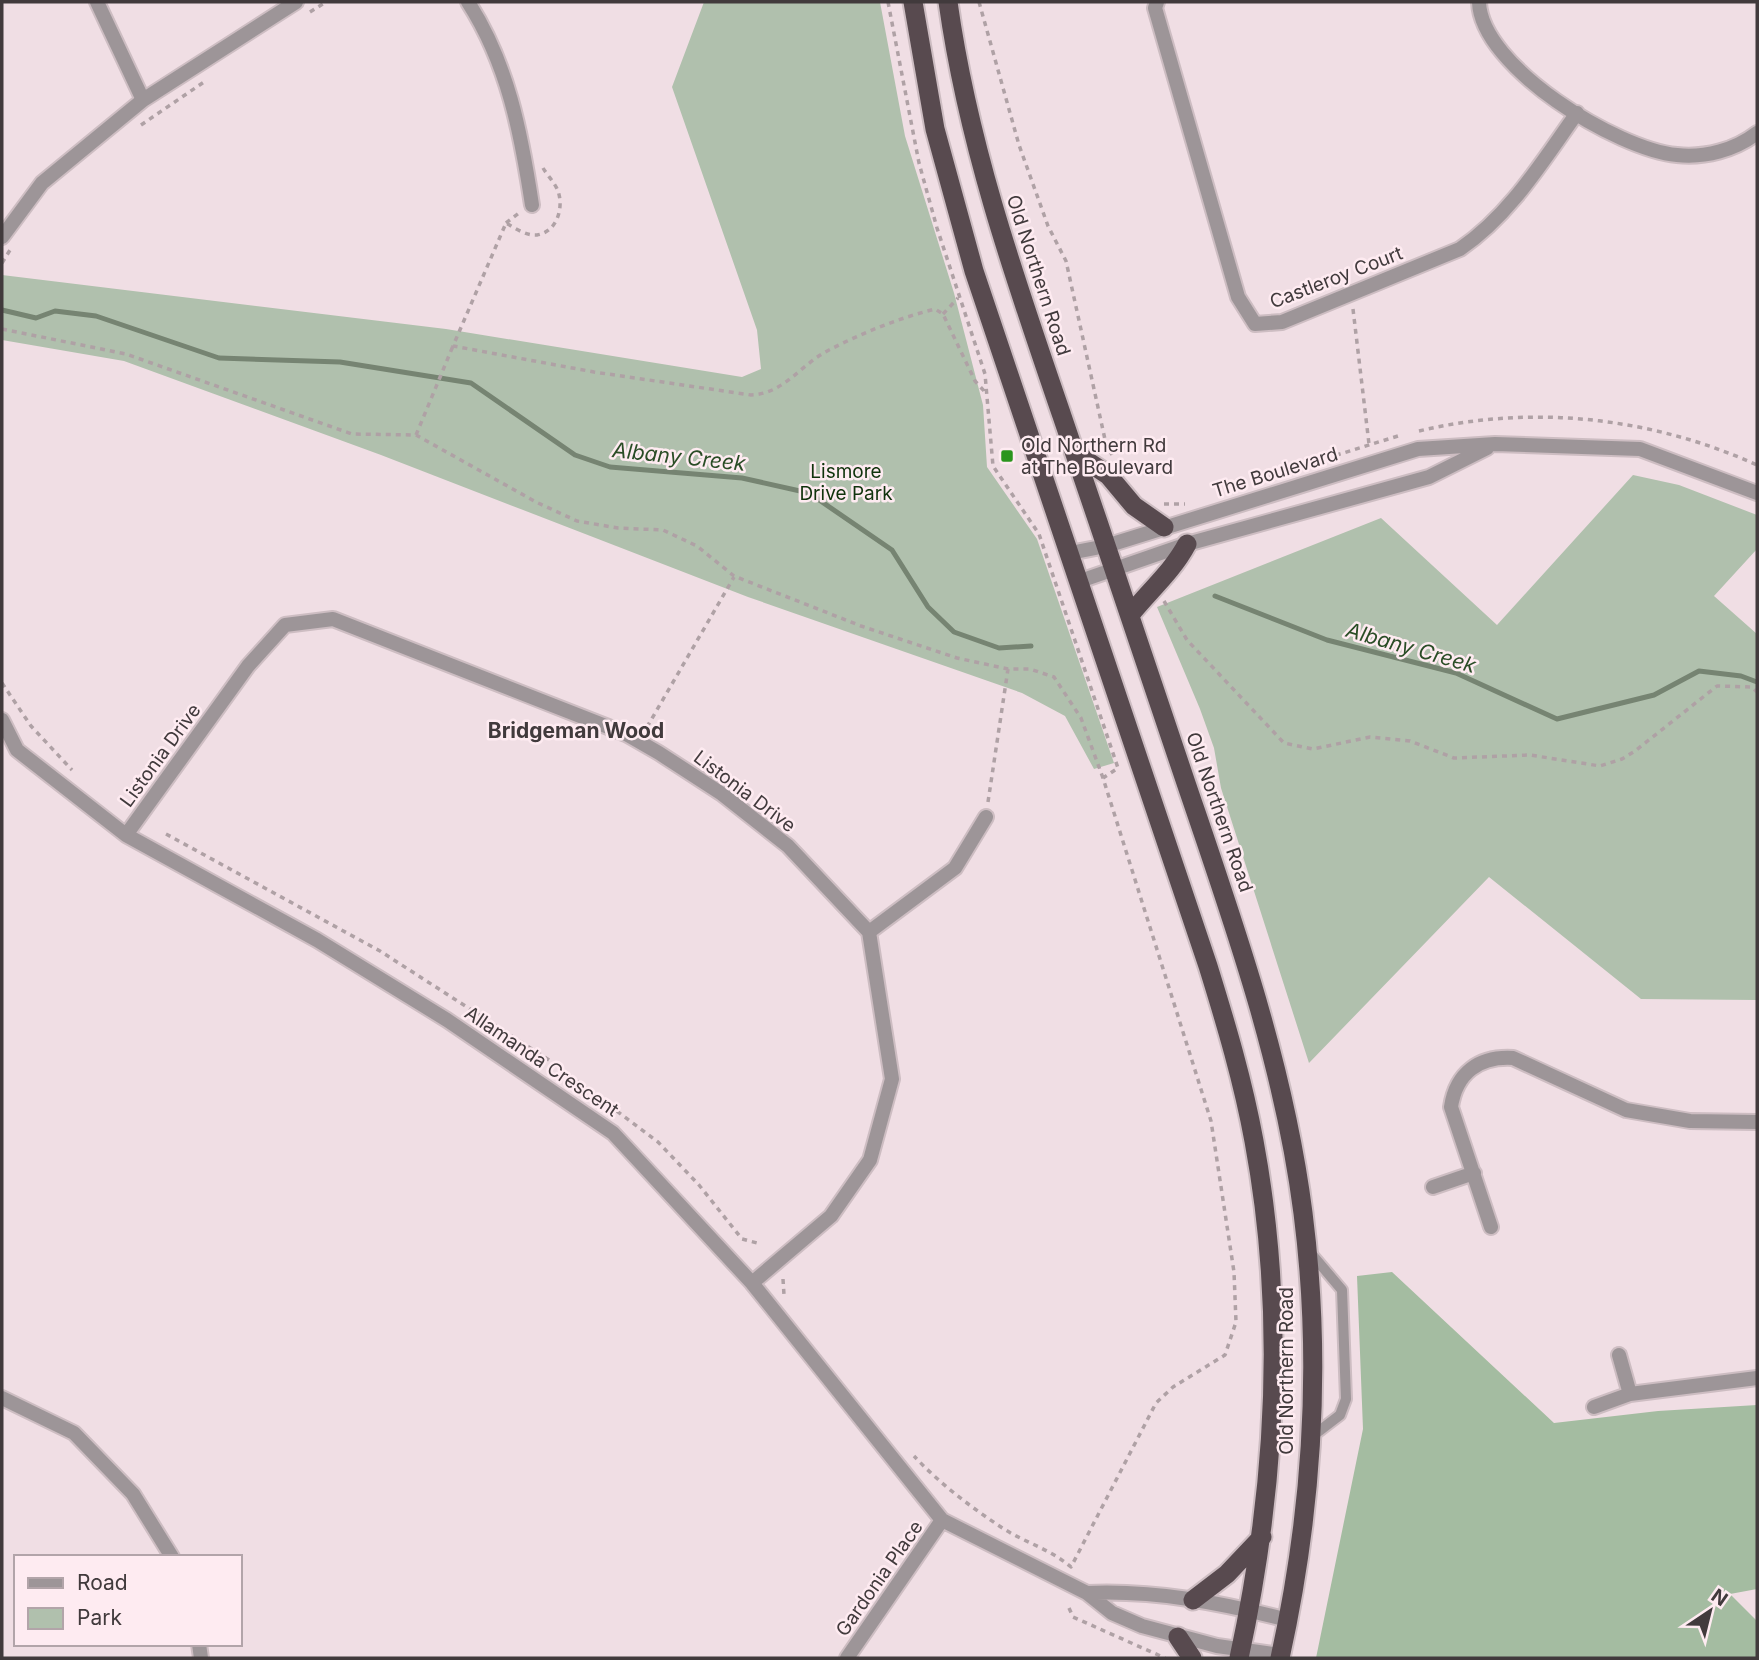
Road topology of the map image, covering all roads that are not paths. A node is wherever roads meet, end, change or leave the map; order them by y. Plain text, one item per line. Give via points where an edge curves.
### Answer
1 (97, 2) edge
2 (296, 2) edge
3 (468, 2) edge
4 (913, 2) edge
5 (948, 2) edge
6 (1157, 2) edge
7 (1479, 2) edge
8 (143, 100) junction
9 (1577, 113) junction
10 (1757, 132) edge
11 (532, 205) dead end
12 (9, 240) edge
13 (1494, 444) junction
14 (1075, 453) junction
15 (1757, 494) edge
16 (1164, 527) junction
17 (1187, 544) junction
18 (1106, 546) junction
19 (1070, 553) junction
20 (1114, 569) junction
21 (1080, 581) junction
22 (1129, 615) junction
23 (2, 720) edge
24 (986, 817) road end
25 (126, 835) junction
26 (869, 932) junction
27 (1757, 1122) edge
28 (1474, 1173) junction
29 (1433, 1187) dead end
30 (1492, 1227) dead end
31 (1307, 1249) junction
32 (752, 1283) junction
33 (1619, 1356) dead end
34 (1757, 1378) edge
35 (1630, 1394) junction
36 (2, 1398) edge
37 (1594, 1407) dead end
38 (1310, 1438) junction
39 (942, 1520) junction
40 (1262, 1537) junction
41 (171, 1555) edge
42 (1087, 1592) junction
43 (1193, 1600) junction
44 (1249, 1610) junction
45 (1289, 1620) junction
46 (1178, 1637) junction
47 (1240, 1654) edge
48 (1280, 1656) edge
49 (847, 1658) edge
50 (1192, 1658) edge

1 - 8 street
2 - 8 street
3 - 11 street via 490,36 520,129
4 - 19 highway, Old Northern Road via 935,129 954,203
5 - 14 highway, Old Northern Road via 958,70 991,207
6 - 9 street, Castleroy Court via 1155,8 1238,297 1255,324 1282,322 1460,250 1486,232 1510,205
7 - 9 street via 1496,47 1522,74
8 - 12 street via 42,183
9 - 10 street via 1635,146 1677,155 1716,154
13 - 15 street, The Boulevard via 1640,449
13 - 16 street, The Boulevard via 1418,449
13 - 17 street, The Boulevard via 1429,477
14 - 16 highway via 1108,475 1134,506
14 - 18 highway, Old Northern Road
16 - 18 street, The Boulevard
17 - 20 street, The Boulevard
17 - 22 highway via 1175,568
18 - 19 street, The Boulevard
18 - 20 highway, Old Northern Road
19 - 21 highway, Old Northern Road
20 - 21 street, The Boulevard
20 - 22 highway, Old Northern Road
21 - 40 highway, Old Northern Road via 1208,966 1255,1142 1274,1331
22 - 31 highway, Old Northern Road via 1267,1033 1287,1117
23 - 25 street, Allamanda Crescent via 17,750
24 - 26 street via 955,868
25 - 26 street, Listonia Drive via 248,666 285,625 333,619 639,741 722,794 788,846
25 - 32 street, Allamanda Crescent via 317,940 447,1020 613,1133
26 - 32 street via 892,1079 870,1160 831,1216
27 - 28 street via 1651,1116 1626,1110 1513,1058 1494,1057 1476,1064 1454,1088 1451,1107
28 - 29 street
28 - 30 street
31 - 38 highway, Old Northern Road via 1312,1321
31 - 38 lane via 1342,1290 1345,1367 1344,1407 1334,1421
32 - 39 street, Allamanda Crescent
33 - 35 street
34 - 35 street
35 - 37 street
36 - 41 street via 74,1433 133,1494
38 - 45 highway, Old Northern Road
39 - 42 street, Allamanda Crescent
39 - 49 street, Gardonia Place
40 - 43 highway via 1227,1574
40 - 44 highway, Old Northern Road
42 - 43 street, Allamanda Crescent via 1126,1591
42 - 46 street, Allamanda Crescent via 1112,1613
43 - 44 street, Allamanda Crescent
44 - 45 street, Allamanda Crescent
44 - 47 highway, Old Northern Road
45 - 48 highway, Old Northern Road
46 - 47 street, Allamanda Crescent
46 - 50 highway
47 - 48 street, Allamanda Crescent

